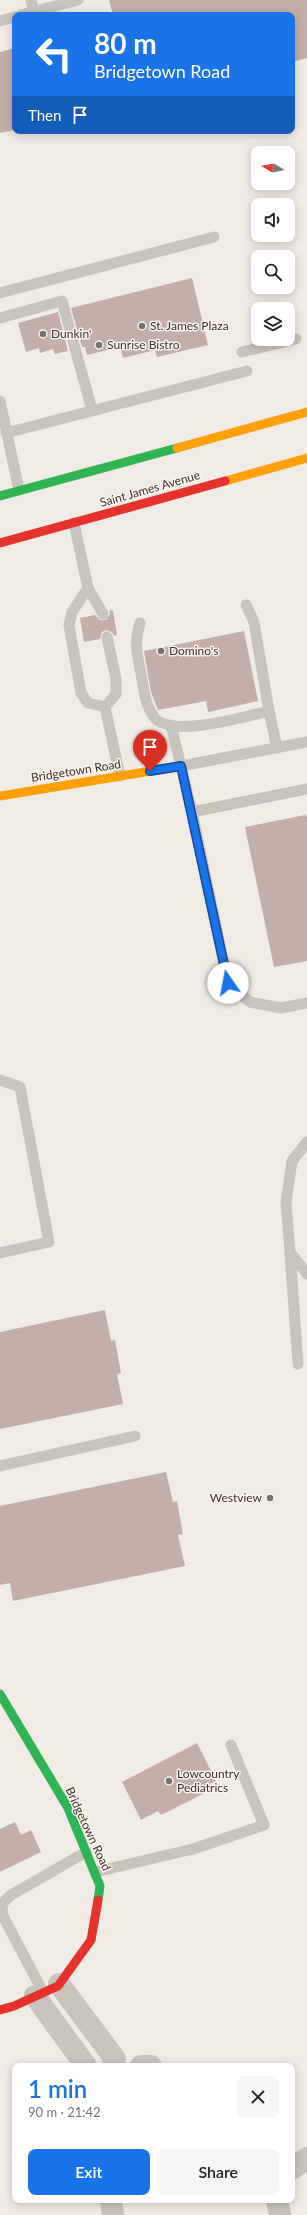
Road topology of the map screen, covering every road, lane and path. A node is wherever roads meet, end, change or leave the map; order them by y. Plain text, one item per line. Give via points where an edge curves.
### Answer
1 (31, 0) edge
2 (78, 0) edge
3 (34, 11) junction
4 (31, 12) edge
5 (12, 18) edge
6 (0, 21) edge
7 (214, 237) dead end
8 (0, 294) edge
9 (0, 318) edge
10 (296, 338) dead end
11 (242, 352) dead end
12 (247, 371) dead end
13 (0, 401) edge
14 (92, 410) junction
15 (307, 412) edge
16 (6, 433) junction
17 (5, 449) edge
18 (307, 458) edge
19 (19, 490) junction
20 (0, 496) edge
21 (74, 523) junction
22 (0, 543) edge
23 (88, 588) junction
24 (246, 605) dead end
25 (103, 614) dead end
26 (140, 623) dead end
27 (107, 637) dead end
28 (105, 706) junction
29 (269, 711) junction
30 (171, 725) junction
31 (307, 742) edge
32 (277, 748) junction
33 (181, 766) junction
34 (120, 776) junction
35 (307, 789) edge
36 (0, 796) edge
37 (192, 812) junction
38 (307, 1003) edge
39 (0, 1080) edge
40 (307, 1142) edge
41 (290, 1252) junction
42 (0, 1253) edge
43 (307, 1274) edge
44 (298, 1364) dead end
45 (135, 1436) dead end
46 (0, 1466) edge
47 (0, 1694) edge
48 (231, 1744) dead end
49 (86, 1852) junction
50 (95, 1872) junction
51 (45, 1991) junction
52 (0, 2010) edge
53 (84, 2063) edge
54 (114, 2063) edge
55 (307, 2158) edge
56 (295, 2167) edge
57 (111, 2203) edge
58 (278, 2203) edge
59 (113, 2215) edge
60 (280, 2215) edge

1 - 3 lane
2 - 3 lane
3 - 4 lane
5 - 6 lane
7 - 8 lane
9 - 14 lane via 62,301
10 - 11 lane
12 - 14 lane
13 - 16 lane
14 - 16 lane
15 - 19 main road
16 - 17 lane
17 - 19 lane
18 - 21 main road, Saint James Avenue
19 - 20 main road
21 - 22 main road, Saint James Avenue
21 - 23 lane
23 - 25 lane
23 - 28 lane via 72,612 69,625 81,693 88,703
24 - 29 lane via 254,622
26 - 30 lane via 135,638 146,701 155,718
27 - 28 lane via 116,679 116,694
28 - 34 lane
29 - 30 lane via 200,726
29 - 32 lane
30 - 33 lane
31 - 32 lane
32 - 33 lane
33 - 34 main road, Bridgetown Road
33 - 37 lane
34 - 36 main road, Bridgetown Road
35 - 37 lane
37 - 38 lane via 228,983 250,1002 281,1008
39 - 42 lane via 20,1087 49,1242
40 - 41 lane via 292,1161 286,1202
41 - 43 lane
41 - 44 lane
45 - 46 lane
47 - 49 main road, Bridgetown Road via 68,1808
48 - 50 lane via 264,1825 193,1849
49 - 50 main road, Bridgetown Road
49 - 51 lane via 11,1895 1,1908 4,1918
50 - 51 main road, Bridgetown Road via 100,1886 91,1940
51 - 52 main road
51 - 53 street
51 - 54 street via 115,2059
55 - 56 street
57 - 59 street
58 - 60 street

